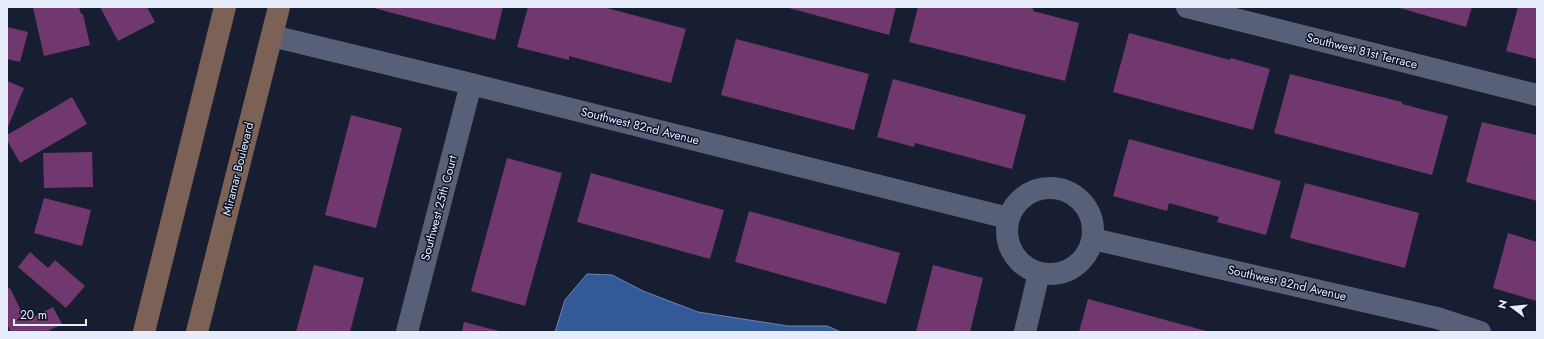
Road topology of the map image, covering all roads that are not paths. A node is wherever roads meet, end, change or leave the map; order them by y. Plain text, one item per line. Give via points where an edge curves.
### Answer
1 (225, 7) edge
2 (279, 7) edge
3 (1187, 7) edge
4 (272, 36) junction
5 (471, 84) junction
6 (1537, 95) edge
7 (1008, 218) junction
8 (1093, 239) junction
9 (1039, 273) junction
10 (144, 332) edge
11 (197, 332) edge
12 (407, 332) edge
13 (1025, 332) edge
14 (1480, 332) edge

1 - 10 street
2 - 4 street, Miramar Boulevard
3 - 6 street, Southwest 81st Terrace
4 - 5 street, Southwest 82nd Avenue
4 - 11 street, Miramar Boulevard
5 - 7 street, Southwest 82nd Avenue
5 - 12 street, Southwest 25th Court
7 - 8 street via 1015,205 1025,195 1038,189 1053,187 1079,198 1088,210 1093,224
7 - 9 street via 1006,232 1009,246 1026,268
8 - 9 street via 1079,264 1067,271
8 - 14 street, Southwest 82nd Avenue via 1437,318
9 - 13 street

